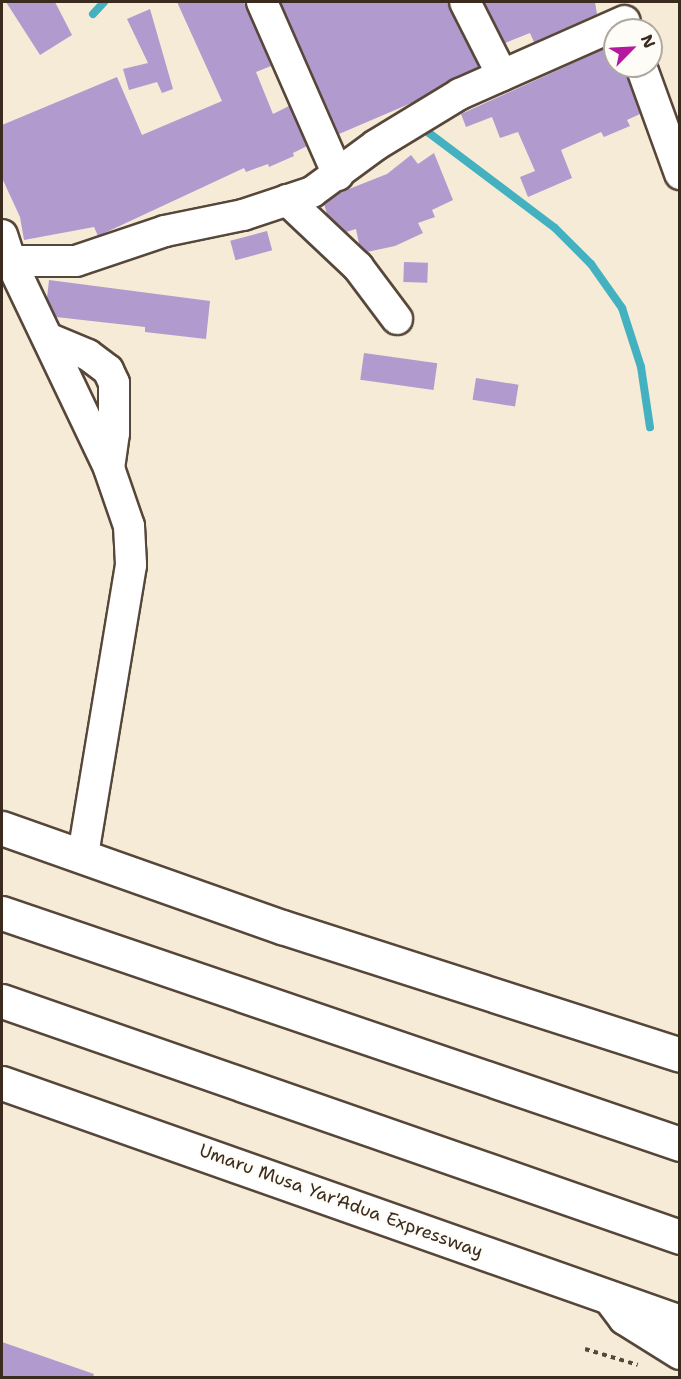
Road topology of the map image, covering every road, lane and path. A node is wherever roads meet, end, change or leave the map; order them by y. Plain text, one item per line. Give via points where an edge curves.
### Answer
1 (262, 2) edge
2 (465, 2) edge
3 (603, 28) edge
4 (502, 75) junction
5 (645, 78) edge
6 (680, 174) edge
7 (338, 176) junction
8 (287, 200) junction
9 (4, 252) edge
10 (397, 319) dead end
11 (50, 339) junction
12 (109, 468) junction
13 (2, 828) edge
14 (83, 855) junction
15 (2, 912) edge
16 (2, 1000) edge
17 (680, 1055) edge
18 (2, 1083) edge
19 (680, 1144) edge
20 (680, 1237) edge
21 (609, 1299) junction
22 (680, 1322) edge
23 (585, 1349) dead end
24 (680, 1354) edge
25 (638, 1365) dead end

1 - 7 street
2 - 4 street
3 - 4 street
4 - 7 street via 404,128
5 - 6 street
7 - 8 street
8 - 9 street via 243,215 165,231 76,261
8 - 10 street via 358,267
9 - 11 street
11 - 12 street
11 - 12 street via 88,355 108,370 114,383
12 - 14 street via 129,526 131,565
13 - 14 highway
14 - 17 highway via 282,927
15 - 19 highway
16 - 20 highway
18 - 21 highway, Umaru Musa Yar'Adua Expressway
21 - 22 highway, Umaru Musa Yar'Adua Expressway
21 - 24 street via 624,1319
23 - 25 path

